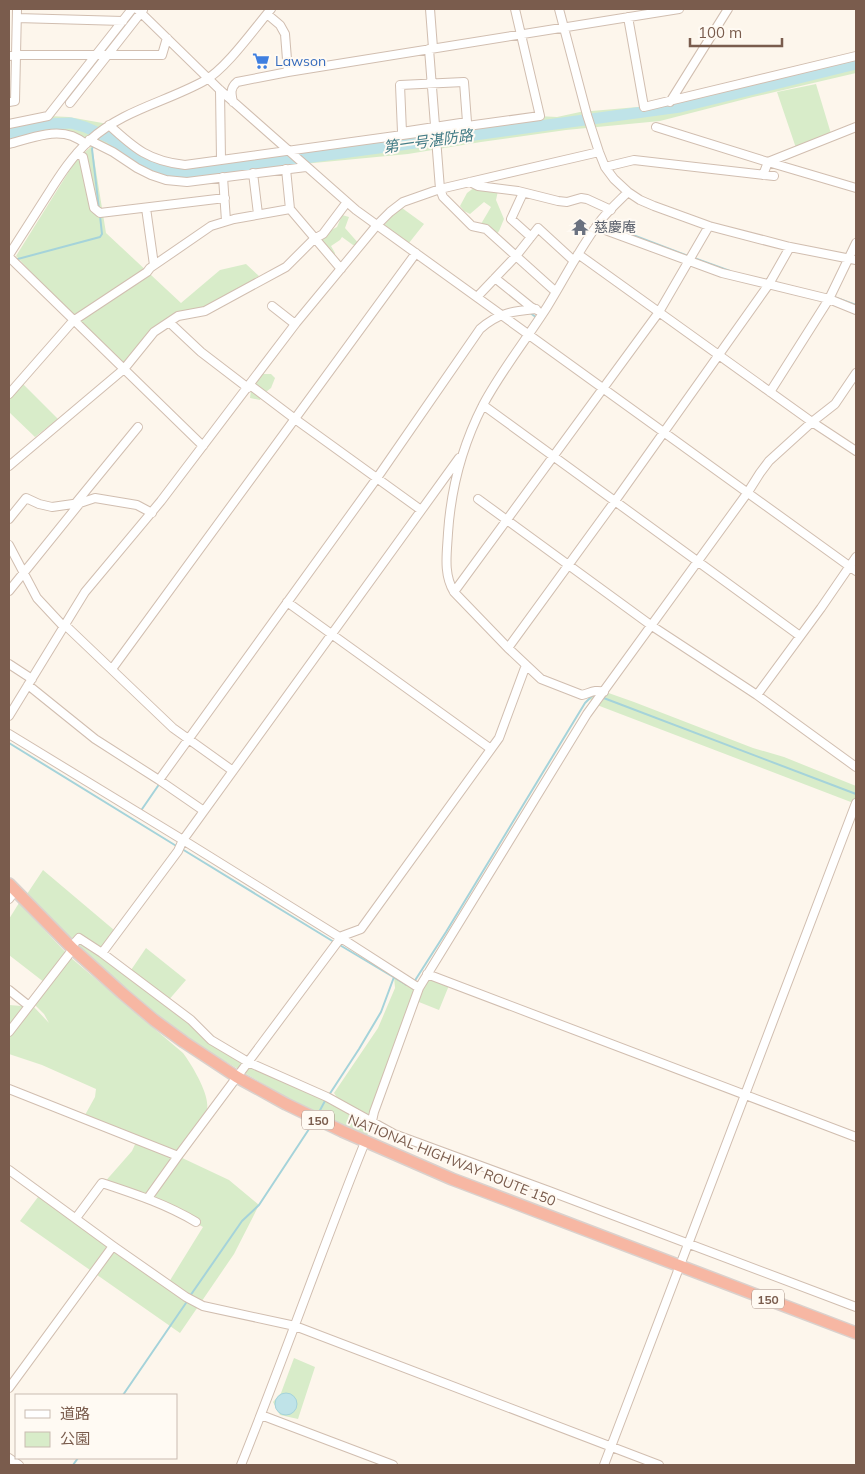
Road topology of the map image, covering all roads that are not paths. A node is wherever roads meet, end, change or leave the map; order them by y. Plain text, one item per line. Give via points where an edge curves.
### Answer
1 (17, 9) edge
2 (132, 9) edge
3 (430, 9) edge
4 (516, 9) edge
5 (559, 9) edge
6 (679, 9) edge
7 (728, 9) edge
8 (141, 10) edge
9 (269, 11) edge
10 (628, 16) junction
11 (16, 18) junction
12 (123, 21) junction
13 (564, 27) junction
14 (522, 34) junction
15 (167, 38) junction
16 (431, 48) junction
17 (107, 54) junction
18 (13, 55) edge
19 (96, 55) junction
20 (856, 56) edge
21 (288, 72) junction
22 (208, 78) junction
23 (431, 83) junction
24 (220, 90) junction
25 (9, 102) edge
26 (70, 102) dead end
27 (233, 102) junction
28 (670, 102) junction
29 (9, 124) edge
30 (108, 126) junction
31 (656, 127) dead end
32 (856, 127) edge
33 (434, 131) junction
34 (88, 142) junction
35 (9, 144) edge
36 (288, 151) junction
37 (600, 152) junction
38 (78, 153) junction
39 (221, 160) junction
40 (768, 162) junction
41 (304, 166) junction
42 (605, 167) junction
43 (286, 169) junction
44 (253, 173) junction
45 (763, 175) junction
46 (774, 176) dead end
47 (223, 177) junction
48 (470, 182) junction
49 (856, 188) edge
50 (440, 189) junction
51 (628, 192) junction
52 (523, 193) junction
53 (225, 198) junction
54 (347, 202) junction
55 (146, 208) junction
56 (290, 209) junction
57 (610, 210) junction
58 (258, 214) junction
59 (226, 221) junction
60 (377, 225) junction
61 (709, 226) junction
62 (598, 228) junction
63 (531, 237) junction
64 (314, 238) junction
65 (856, 243) edge
66 (790, 247) junction
67 (416, 253) junction
68 (9, 256) edge
69 (516, 256) junction
70 (576, 258) junction
71 (690, 258) junction
72 (853, 259) edge
73 (154, 265) junction
74 (341, 269) junction
75 (495, 278) junction
76 (769, 283) junction
77 (556, 292) junction
78 (477, 297) junction
79 (829, 300) junction
80 (272, 306) dead end
81 (856, 310) edge
82 (539, 312) junction
83 (658, 312) junction
84 (502, 315) junction
85 (73, 321) junction
86 (169, 322) junction
87 (295, 324) junction
88 (529, 334) junction
89 (719, 355) junction
90 (124, 369) junction
91 (856, 373) edge
92 (249, 387) junction
93 (603, 387) junction
94 (770, 392) junction
95 (9, 394) edge
96 (483, 405) junction
97 (295, 419) junction
98 (812, 422) junction
99 (138, 427) dead end
100 (664, 432) junction
101 (203, 446) junction
102 (856, 451) edge
103 (463, 452) junction
104 (553, 456) junction
105 (9, 466) edge
106 (377, 478) junction
107 (748, 492) junction
108 (478, 499) dead end
109 (615, 501) junction
110 (77, 504) junction
111 (421, 510) junction
112 (152, 513) junction
113 (9, 520) edge
114 (507, 520) junction
115 (9, 545) edge
116 (856, 557) edge
117 (698, 562) junction
118 (568, 565) junction
119 (853, 569) edge
120 (24, 573) junction
121 (9, 591) edge
122 (454, 592) junction
123 (287, 602) junction
124 (65, 626) junction
125 (652, 626) junction
126 (332, 634) junction
127 (800, 636) junction
128 (508, 648) junction
129 (9, 664) edge
130 (526, 664) junction
131 (112, 669) junction
132 (30, 682) junction
133 (604, 692) junction
134 (757, 695) junction
135 (9, 716) edge
136 (9, 734) edge
137 (189, 739) junction
138 (491, 749) junction
139 (856, 767) edge
140 (233, 771) junction
141 (159, 780) junction
142 (856, 803) edge
143 (204, 810) junction
144 (183, 840) junction
145 (11, 891) edge
146 (339, 942) junction
147 (72, 948) junction
148 (102, 953) junction
149 (427, 974) junction
150 (414, 984) junction
151 (9, 990) edge
152 (29, 1006) junction
153 (9, 1032) edge
154 (248, 1062) junction
155 (237, 1077) junction
156 (9, 1089) edge
157 (746, 1094) junction
158 (372, 1121) junction
159 (856, 1137) edge
160 (365, 1142) junction
161 (178, 1156) junction
162 (9, 1170) edge
163 (148, 1198) junction
164 (76, 1218) junction
165 (196, 1222) dead end
166 (689, 1244) junction
167 (113, 1246) junction
168 (681, 1265) junction
169 (856, 1307) edge
170 (295, 1326) junction
171 (856, 1333) edge
172 (9, 1388) edge
173 (261, 1415) junction
174 (611, 1447) junction
175 (9, 1458) edge
176 (19, 1465) edge
177 (241, 1465) edge
178 (393, 1465) edge
179 (604, 1465) edge
180 (659, 1465) edge

1 - 11 street
2 - 12 street
3 - 16 street
4 - 14 street
5 - 13 street
6 - 10 street
7 - 28 street
8 - 15 street
8 - 17 street
9 - 21 street via 285,34
9 - 22 street via 231,57
10 - 13 street
10 - 28 street via 644,107
11 - 12 street
11 - 18 street
12 - 19 street
13 - 14 street
13 - 37 street
14 - 16 street
14 - 33 street via 540,116
15 - 17 street via 162,55
15 - 22 street
16 - 21 street
16 - 23 street
17 - 19 street
17 - 26 street
18 - 19 street
18 - 25 street via 15,100
19 - 29 street via 48,116
20 - 28 street
21 - 27 street via 237,82 231,91
22 - 24 street
22 - 30 street
23 - 33 street
23 - 33 street via 464,82 467,122
23 - 33 street via 400,85 402,132
24 - 27 street
24 - 39 street
27 - 36 street
30 - 34 street
30 - 39 street via 159,160 185,165
31 - 40 street
32 - 40 street
33 - 36 street
33 - 50 street
34 - 35 street via 61,134
34 - 38 street
34 - 47 street via 166,180 186,182
36 - 39 street
36 - 41 street
37 - 42 street
37 - 48 street
38 - 55 street via 83,157 94,208 100,213
38 - 68 street via 62,172
40 - 45 street
40 - 49 street
41 - 43 street
41 - 54 street
42 - 45 street via 634,160
42 - 51 street
43 - 44 street
43 - 56 street
44 - 47 street
44 - 58 street
45 - 46 street
47 - 53 street
48 - 50 street
48 - 52 street
50 - 60 street via 403,202
50 - 69 street via 443,197 472,226 486,229
51 - 57 street
51 - 61 street via 647,203
52 - 57 street via 567,202 587,199
52 - 63 street via 511,220
53 - 55 street
53 - 59 street
54 - 60 street
54 - 64 street via 323,234
55 - 73 street
56 - 58 street
56 - 64 street
57 - 62 street
58 - 59 street
59 - 73 street via 211,226
60 - 67 street
60 - 74 street
61 - 66 street
61 - 71 street
62 - 70 street
62 - 71 street
63 - 69 street
63 - 70 street via 538,228
64 - 74 street
64 - 86 street via 286,267 205,311 178,316
65 - 72 street
66 - 72 street
66 - 76 street
67 - 78 street
67 - 97 street
68 - 85 street
69 - 75 street
69 - 77 street
70 - 77 street
70 - 83 street
71 - 76 street via 722,273
71 - 83 street
72 - 79 street
73 - 85 street
74 - 87 street
75 - 78 street
75 - 82 street
76 - 79 street
76 - 89 street
77 - 82 street
78 - 84 street
79 - 81 street
79 - 94 street
80 - 87 street
82 - 84 street
82 - 88 street
83 - 89 street
83 - 93 street
84 - 88 street
84 - 106 street via 480,329
85 - 90 street
85 - 95 street
86 - 90 street via 154,332
86 - 92 street via 201,352
87 - 92 street
88 - 93 street
88 - 96 street
89 - 94 street
89 - 100 street
90 - 101 street
90 - 105 street
91 - 98 street via 838,401
92 - 97 street
92 - 101 street
93 - 100 street
93 - 104 street
94 - 98 street
96 - 103 street
96 - 104 street
97 - 106 street
97 - 131 street
98 - 102 street
98 - 107 street via 769,461
99 - 110 street
100 - 107 street
100 - 109 street
101 - 112 street
103 - 111 street
103 - 122 street via 450,510 447,547 449,584
104 - 109 street
104 - 114 street
106 - 111 street
106 - 123 street
107 - 117 street
107 - 119 street
108 - 114 street
109 - 117 street
109 - 118 street
110 - 112 street via 95,498 137,505
110 - 113 street via 52,507 26,498
110 - 120 street
111 - 126 street
112 - 124 street via 85,592
114 - 118 street
114 - 122 street
115 - 120 street
116 - 119 street
117 - 125 street
117 - 127 street
118 - 125 street
118 - 128 street
119 - 127 street
120 - 121 street
120 - 124 street via 37,598
122 - 128 street
123 - 126 street
123 - 137 street
124 - 131 street
124 - 132 street
125 - 133 street
125 - 134 street
126 - 138 street
126 - 140 street
127 - 134 street
128 - 130 street
129 - 132 street
130 - 133 street via 542,679 582,695 593,690
130 - 138 street via 499,738
131 - 137 street via 173,728
132 - 135 street
132 - 141 street via 95,739
133 - 149 street
134 - 139 street
136 - 144 street
137 - 140 street
137 - 141 street
138 - 146 street via 361,929 342,936
140 - 143 street
141 - 143 street
142 - 157 street
143 - 144 street
144 - 146 street
144 - 148 street
145 - 147 highway, NATIONAL HIGHWAY ROUTE 150 / 150
146 - 150 street
146 - 154 street
147 - 148 street via 79,938
147 - 152 street
147 - 155 highway, NATIONAL HIGHWAY ROUTE 150 / 150 via 154,1020
148 - 154 street via 191,1020 211,1040
149 - 150 street
149 - 157 street
150 - 158 street
151 - 152 street
152 - 153 street
154 - 155 street
154 - 158 street
155 - 160 highway, NATIONAL HIGHWAY ROUTE 150 / 150 via 320,1122
155 - 161 street
156 - 161 street
157 - 159 street
157 - 166 street
158 - 166 street via 394,1134
160 - 168 highway, NATIONAL HIGHWAY ROUTE 150 / 150 via 452,1179
160 - 170 street
161 - 163 street
162 - 164 street
163 - 164 street via 102,1183
163 - 165 street
164 - 167 street
166 - 168 street
166 - 169 street
167 - 170 street via 203,1306
167 - 172 street
168 - 171 highway, NATIONAL HIGHWAY ROUTE 150 / 150
168 - 174 street
170 - 173 street
170 - 174 street
173 - 177 street
173 - 178 street
174 - 179 street
174 - 180 street
175 - 176 street

